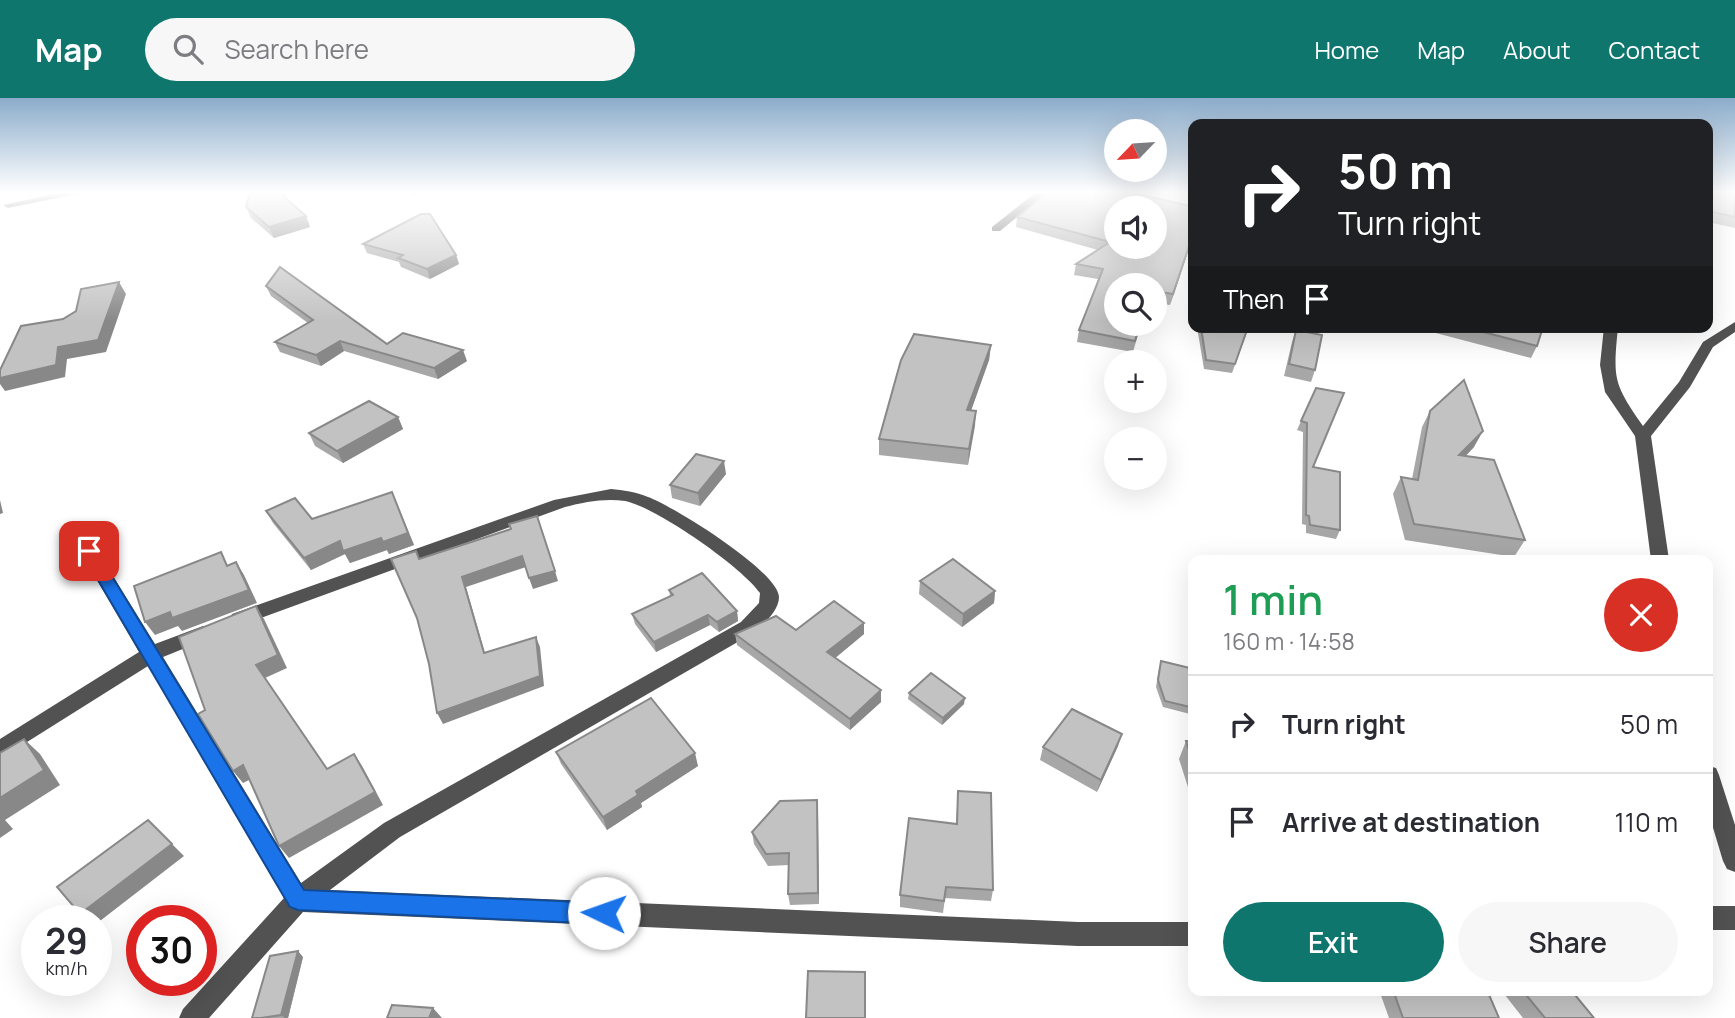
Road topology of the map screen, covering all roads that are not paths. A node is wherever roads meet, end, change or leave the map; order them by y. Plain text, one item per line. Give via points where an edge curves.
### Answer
1 (1735, 326) edge
2 (1610, 333) edge
3 (1643, 436) junction
4 (89, 551) dead end
5 (1659, 555) edge
6 (151, 654) junction
7 (0, 750) edge
8 (1713, 791) edge
9 (1735, 861) edge
10 (298, 900) junction
11 (1713, 918) edge
12 (1735, 918) edge
13 (1188, 934) edge
14 (192, 1018) edge

1 - 3 street via 1708,345 1685,384
2 - 3 street via 1607,365 1612,392
3 - 5 street
4 - 6 street
6 - 7 street
6 - 10 street
6 - 10 street via 404,557 571,502 606,495 649,502 766,584 768,608 748,627 392,831
8 - 9 street
10 - 13 street via 1064,934
10 - 14 street
11 - 12 street

